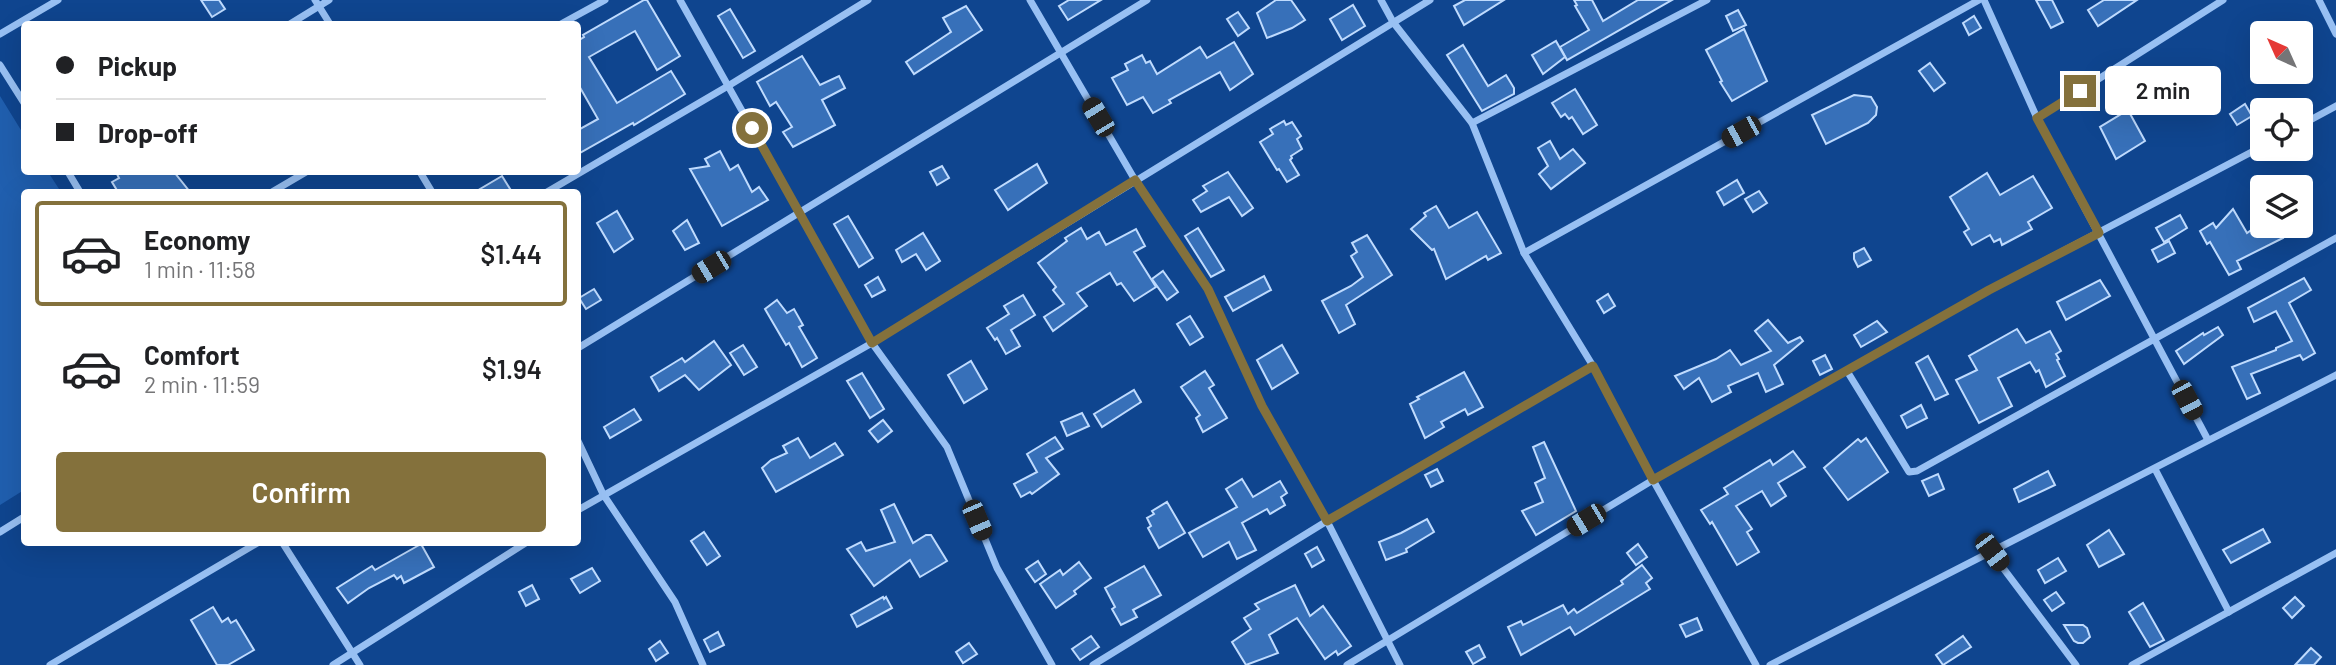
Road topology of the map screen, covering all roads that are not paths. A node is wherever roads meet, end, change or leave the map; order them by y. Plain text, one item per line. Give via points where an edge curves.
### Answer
1 (58, 0) edge
2 (329, 0) edge
3 (605, 0) edge
4 (680, 0) edge
5 (867, 0) edge
6 (1030, 0) edge
7 (1147, 0) edge
8 (1381, 0) edge
9 (1430, 0) edge
10 (1707, 0) edge
11 (1981, 0) edge
12 (2223, 0) edge
13 (2319, 0) edge
14 (317, 3) edge
15 (22, 21) edge
16 (294, 21) edge
17 (328, 21) edge
18 (566, 21) edge
19 (21, 22) edge
20 (1394, 22) junction
21 (0, 34) edge
22 (2336, 34) edge
23 (1060, 54) junction
24 (0, 65) edge
25 (728, 86) junction
26 (21, 98) edge
27 (2336, 106) edge
28 (2037, 118) junction
29 (2313, 118) edge
30 (1472, 123) junction
31 (2250, 153) edge
32 (581, 172) edge
33 (301, 175) edge
34 (576, 175) edge
35 (1135, 180) junction
36 (277, 189) edge
37 (552, 189) edge
38 (800, 213) junction
39 (2099, 233) junction
40 (2336, 238) edge
41 (1524, 253) junction
42 (2156, 339) junction
43 (872, 343) junction
44 (581, 346) edge
45 (1593, 366) junction
46 (1847, 371) junction
47 (2336, 375) edge
48 (2208, 440) junction
49 (581, 447) edge
50 (2155, 469) junction
51 (1653, 480) junction
52 (603, 494) junction
53 (581, 508) edge
54 (21, 519) edge
55 (1327, 521) junction
56 (0, 532) edge
57 (252, 546) edge
58 (285, 546) edge
59 (521, 546) edge
60 (1992, 552) junction
61 (2336, 553) edge
62 (2229, 612) junction
63 (1386, 640) junction
64 (353, 654) junction
65 (50, 665) edge
66 (333, 665) edge
67 (360, 665) edge
68 (703, 665) edge
69 (1052, 665) edge
70 (1093, 665) edge
71 (1347, 665) edge
72 (1400, 665) edge
73 (1756, 665) edge
74 (1770, 665) edge
75 (2076, 665) edge
76 (2133, 665) edge

1 - 15 street
2 - 14 street
3 - 18 street
4 - 25 street
5 - 25 street
6 - 23 street
7 - 23 street
8 - 20 street
9 - 20 street
10 - 30 street
11 - 28 street
11 - 41 street
12 - 28 street
13 - 22 street
14 - 16 street
14 - 17 street
19 - 21 street
20 - 30 street
20 - 35 street
23 - 35 street
23 - 38 street
24 - 26 street
25 - 32 street
25 - 38 street
27 - 29 street
28 - 39 street
30 - 41 street
31 - 39 street
33 - 36 street
34 - 37 street
35 - 43 street
35 - 55 street via 1208,289 1262,406
38 - 43 street
38 - 44 street
39 - 42 street
39 - 46 street
40 - 42 street
41 - 45 street
42 - 46 street via 1909,472
42 - 48 street
43 - 52 street
43 - 69 street via 947,447 997,568
45 - 51 street
45 - 55 street
46 - 51 street
47 - 48 street
48 - 50 street
49 - 52 street
50 - 60 street
50 - 62 street
51 - 63 street
51 - 73 street
52 - 53 street
52 - 68 street via 675,602
54 - 56 street
55 - 63 street
55 - 70 street
57 - 65 street
58 - 64 street
59 - 64 street
60 - 74 street
60 - 75 street
61 - 62 street
62 - 76 street
63 - 71 street
63 - 72 street
64 - 66 street
64 - 67 street

